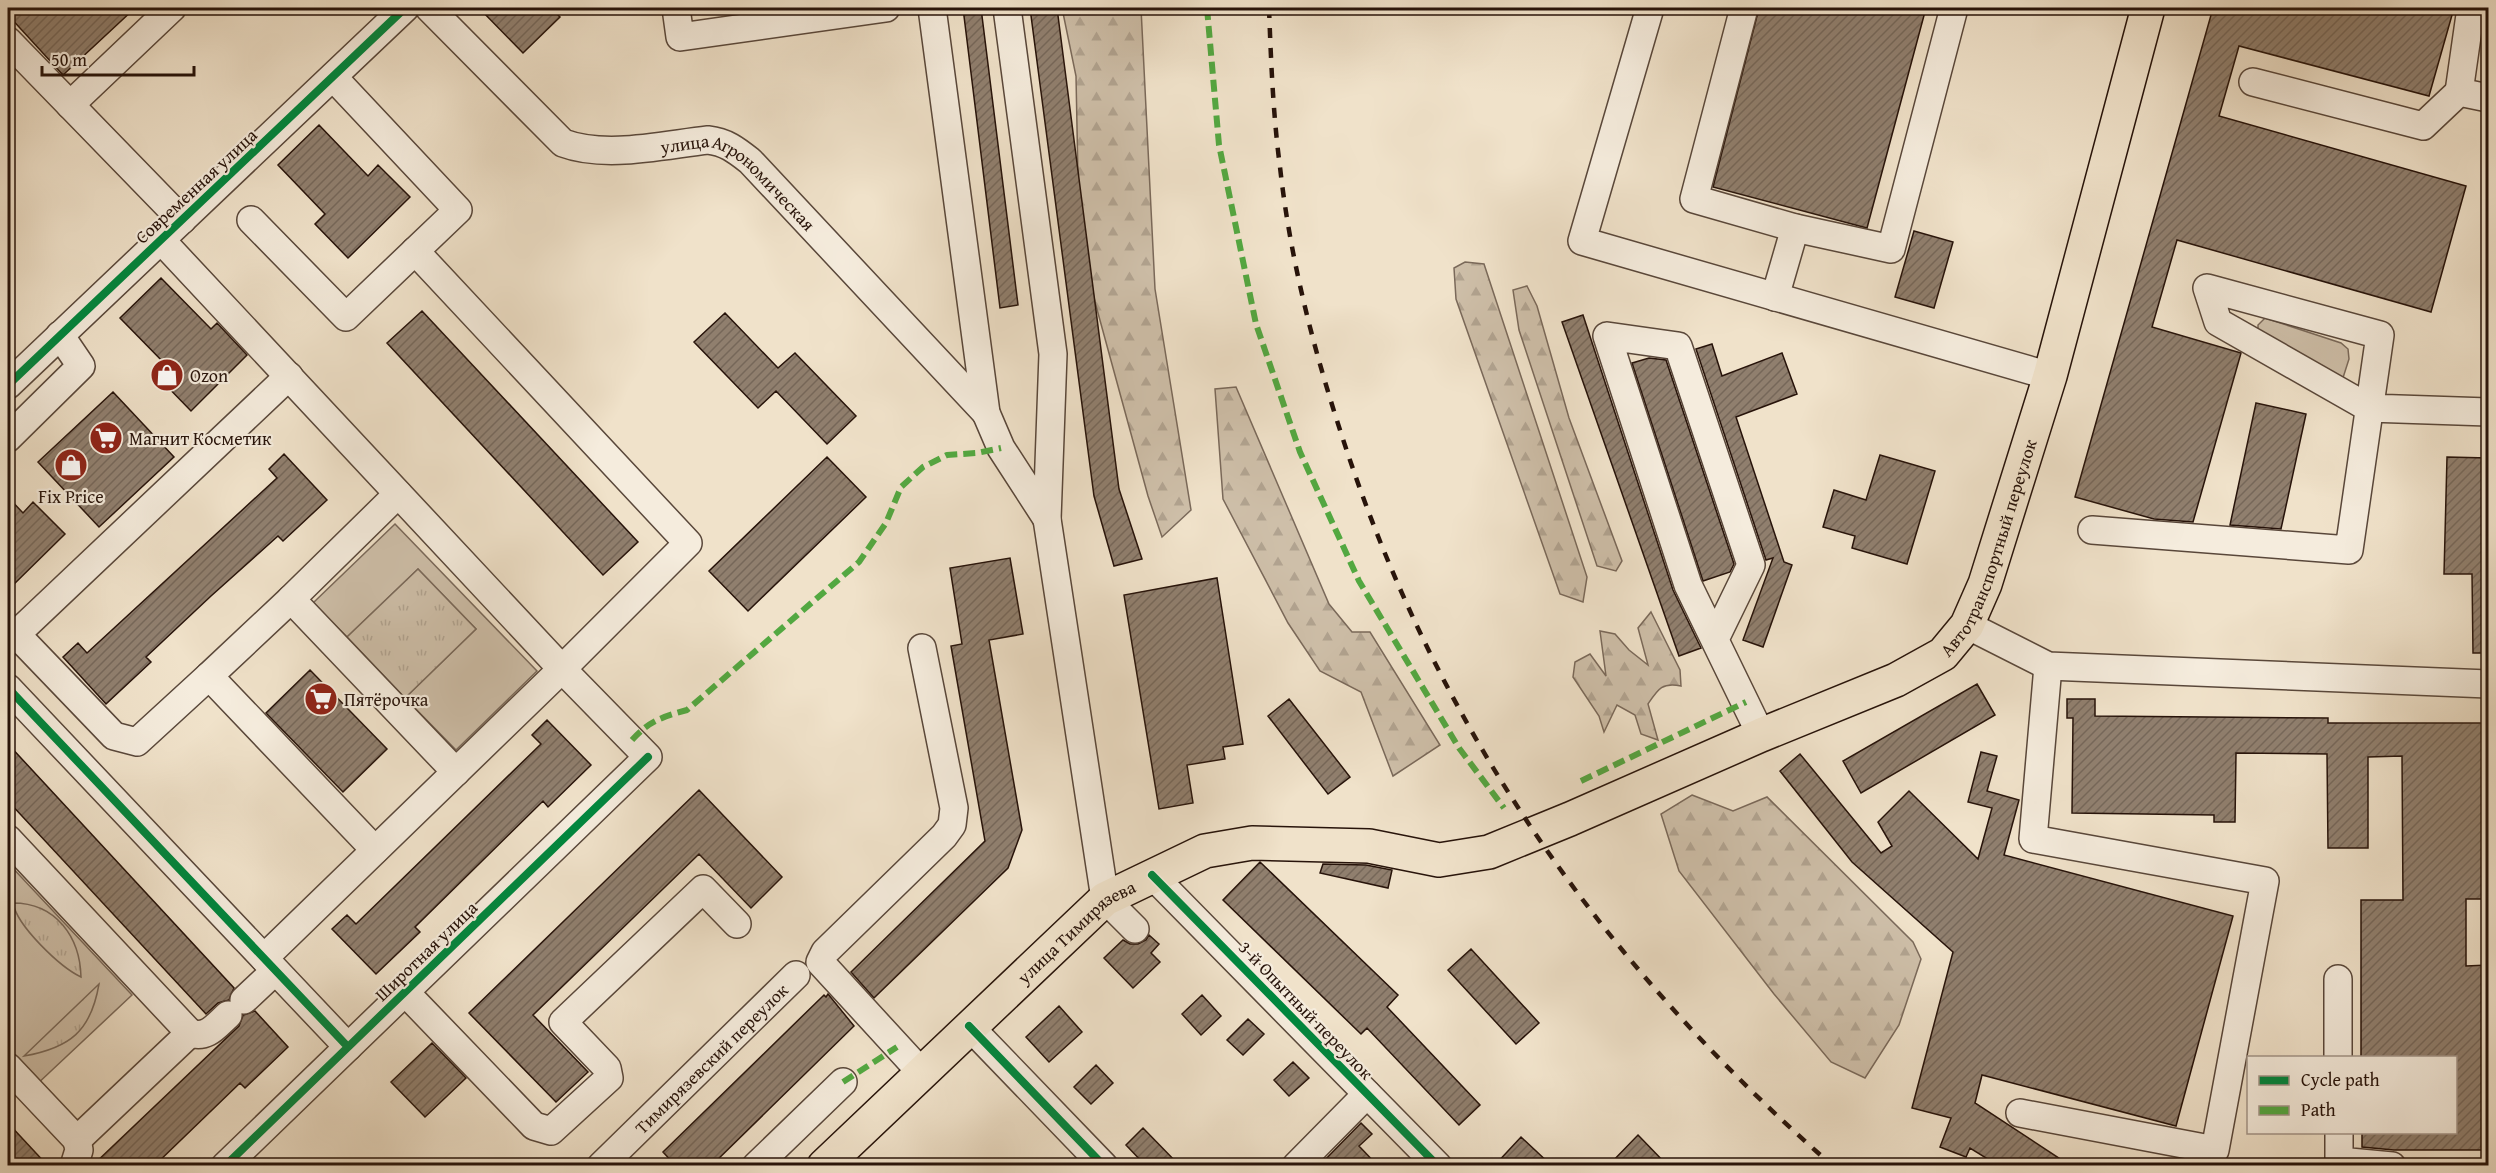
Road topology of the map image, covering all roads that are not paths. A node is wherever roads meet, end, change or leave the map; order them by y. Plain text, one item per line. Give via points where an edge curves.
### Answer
1 (172, 8) edge
2 (405, 8) edge
3 (429, 8) edge
4 (676, 8) edge
5 (886, 8) edge
6 (932, 8) edge
7 (1007, 8) edge
8 (1650, 8) edge
9 (1744, 8) edge
10 (1954, 8) edge
11 (2148, 8) edge
12 (2470, 8) edge
13 (8, 41) edge
14 (333, 77) junction
15 (2253, 82) dead end
16 (2458, 92) junction
17 (2488, 98) edge
18 (70, 105) junction
19 (182, 220) junction
20 (251, 220) dead end
21 (1795, 228) junction
22 (161, 240) junction
23 (415, 251) junction
24 (1775, 297) junction
25 (60, 335) junction
26 (289, 376) junction
27 (2050, 376) junction
28 (8, 385) edge
29 (2369, 408) junction
30 (2488, 411) edge
31 (986, 413) junction
32 (8, 438) edge
33 (398, 494) junction
34 (1047, 519) junction
35 (2092, 530) dead end
36 (291, 599) junction
37 (1967, 625) junction
38 (12, 638) edge
39 (1715, 639) junction
40 (922, 648) dead end
41 (2048, 666) junction
42 (562, 669) junction
43 (209, 676) junction
44 (2488, 684) edge
45 (8, 688) edge
46 (1761, 735) junction
47 (456, 772) junction
48 (1534, 834) joint
49 (8, 839) edge
50 (375, 850) junction
51 (1152, 875) junction
52 (1105, 899) junction
53 (737, 924) dead end
54 (1135, 929) dead end
55 (270, 964) junction
56 (796, 975) dead end
57 (2338, 979) dead end
58 (405, 992) junction
59 (969, 1026) junction
60 (190, 1033) junction
61 (348, 1047) junction
62 (2338, 1056) edge
63 (8, 1067) edge
64 (921, 1072) junction
65 (843, 1082) dead end
66 (1367, 1094) junction
67 (2020, 1113) dead end
68 (2339, 1134) edge
69 (75, 1153) edge
70 (225, 1166) edge
71 (601, 1166) edge
72 (756, 1166) edge
73 (824, 1166) edge
74 (1104, 1166) edge
75 (1296, 1166) edge
76 (1438, 1166) edge
77 (2392, 1166) edge

1 - 18 street
2 - 14 street, Современная улица
3 - 31 street, улица Агрономическая via 563,143 601,152 708,140 734,148
4 - 5 street via 680,37
6 - 31 street
7 - 34 street via 1053,354
8 - 24 street via 1582,241
9 - 21 street via 1694,199
10 - 21 street via 1891,249
11 - 27 main road, Автотранспортный переулок
12 - 16 street
13 - 18 street
14 - 19 street, Современная улица
14 - 23 street via 458,210
15 - 16 street via 2423,126
16 - 17 street
18 - 19 street
19 - 22 street, Современная улица
20 - 23 street via 346,317
21 - 24 street
22 - 25 street, Современная улица
22 - 26 street
23 - 42 street via 688,543
24 - 27 street
25 - 28 street, Современная улица
25 - 32 street via 81,366
26 - 33 street
26 - 38 street
27 - 37 main road, Автотранспортный переулок via 1985,584
29 - 29 street via 2380,335 2207,288 2218,322
29 - 30 street
29 - 35 street via 2349,550
31 - 34 street via 1001,448
33 - 36 street
33 - 42 street
34 - 52 street
36 - 43 street
36 - 47 street
37 - 41 street
37 - 46 main road, Автотранспортный переулок via 1943,654 1896,680
38 - 43 street via 114,736 137,742
39 - 39 street via 1688,585 1607,336 1678,346 1750,566
39 - 46 street
40 - 64 street via 954,808 952,825 825,952 820,962
41 - 44 street
41 - 67 street via 2033,839 2265,881 2215,1150
42 - 47 street
42 - 58 street, Широтная улица via 648,757
43 - 50 street
45 - 55 street
46 - 48 main road, Автотранспортный переулок
47 - 50 street
48 - 51 main road, улица Тимирязева via 1489,852 1439,860 1370,846 1252,843 1205,851
49 - 60 street
50 - 55 street
51 - 52 main road, улица Тимирязева
51 - 66 street, 3-й Опытный переулок
52 - 54 street
52 - 59 main road, улица Тимирязева
53 - 58 street via 703,889 563,1022 607,1068 609,1078 551,1131 534,1126
55 - 60 street via 236,1007 207,1034
55 - 61 street
56 - 71 street, Тимирязевский переулок
57 - 62 street
58 - 61 street, Широтная улица
59 - 64 main road, улица Тимирязева
59 - 74 street
60 - 69 street
61 - 70 street, Широтная улица
63 - 69 street
64 - 73 main road, улица Тимирязева
65 - 72 street
66 - 75 street
66 - 76 street, 3-й Опытный переулок
68 - 77 street via 2339,1161

